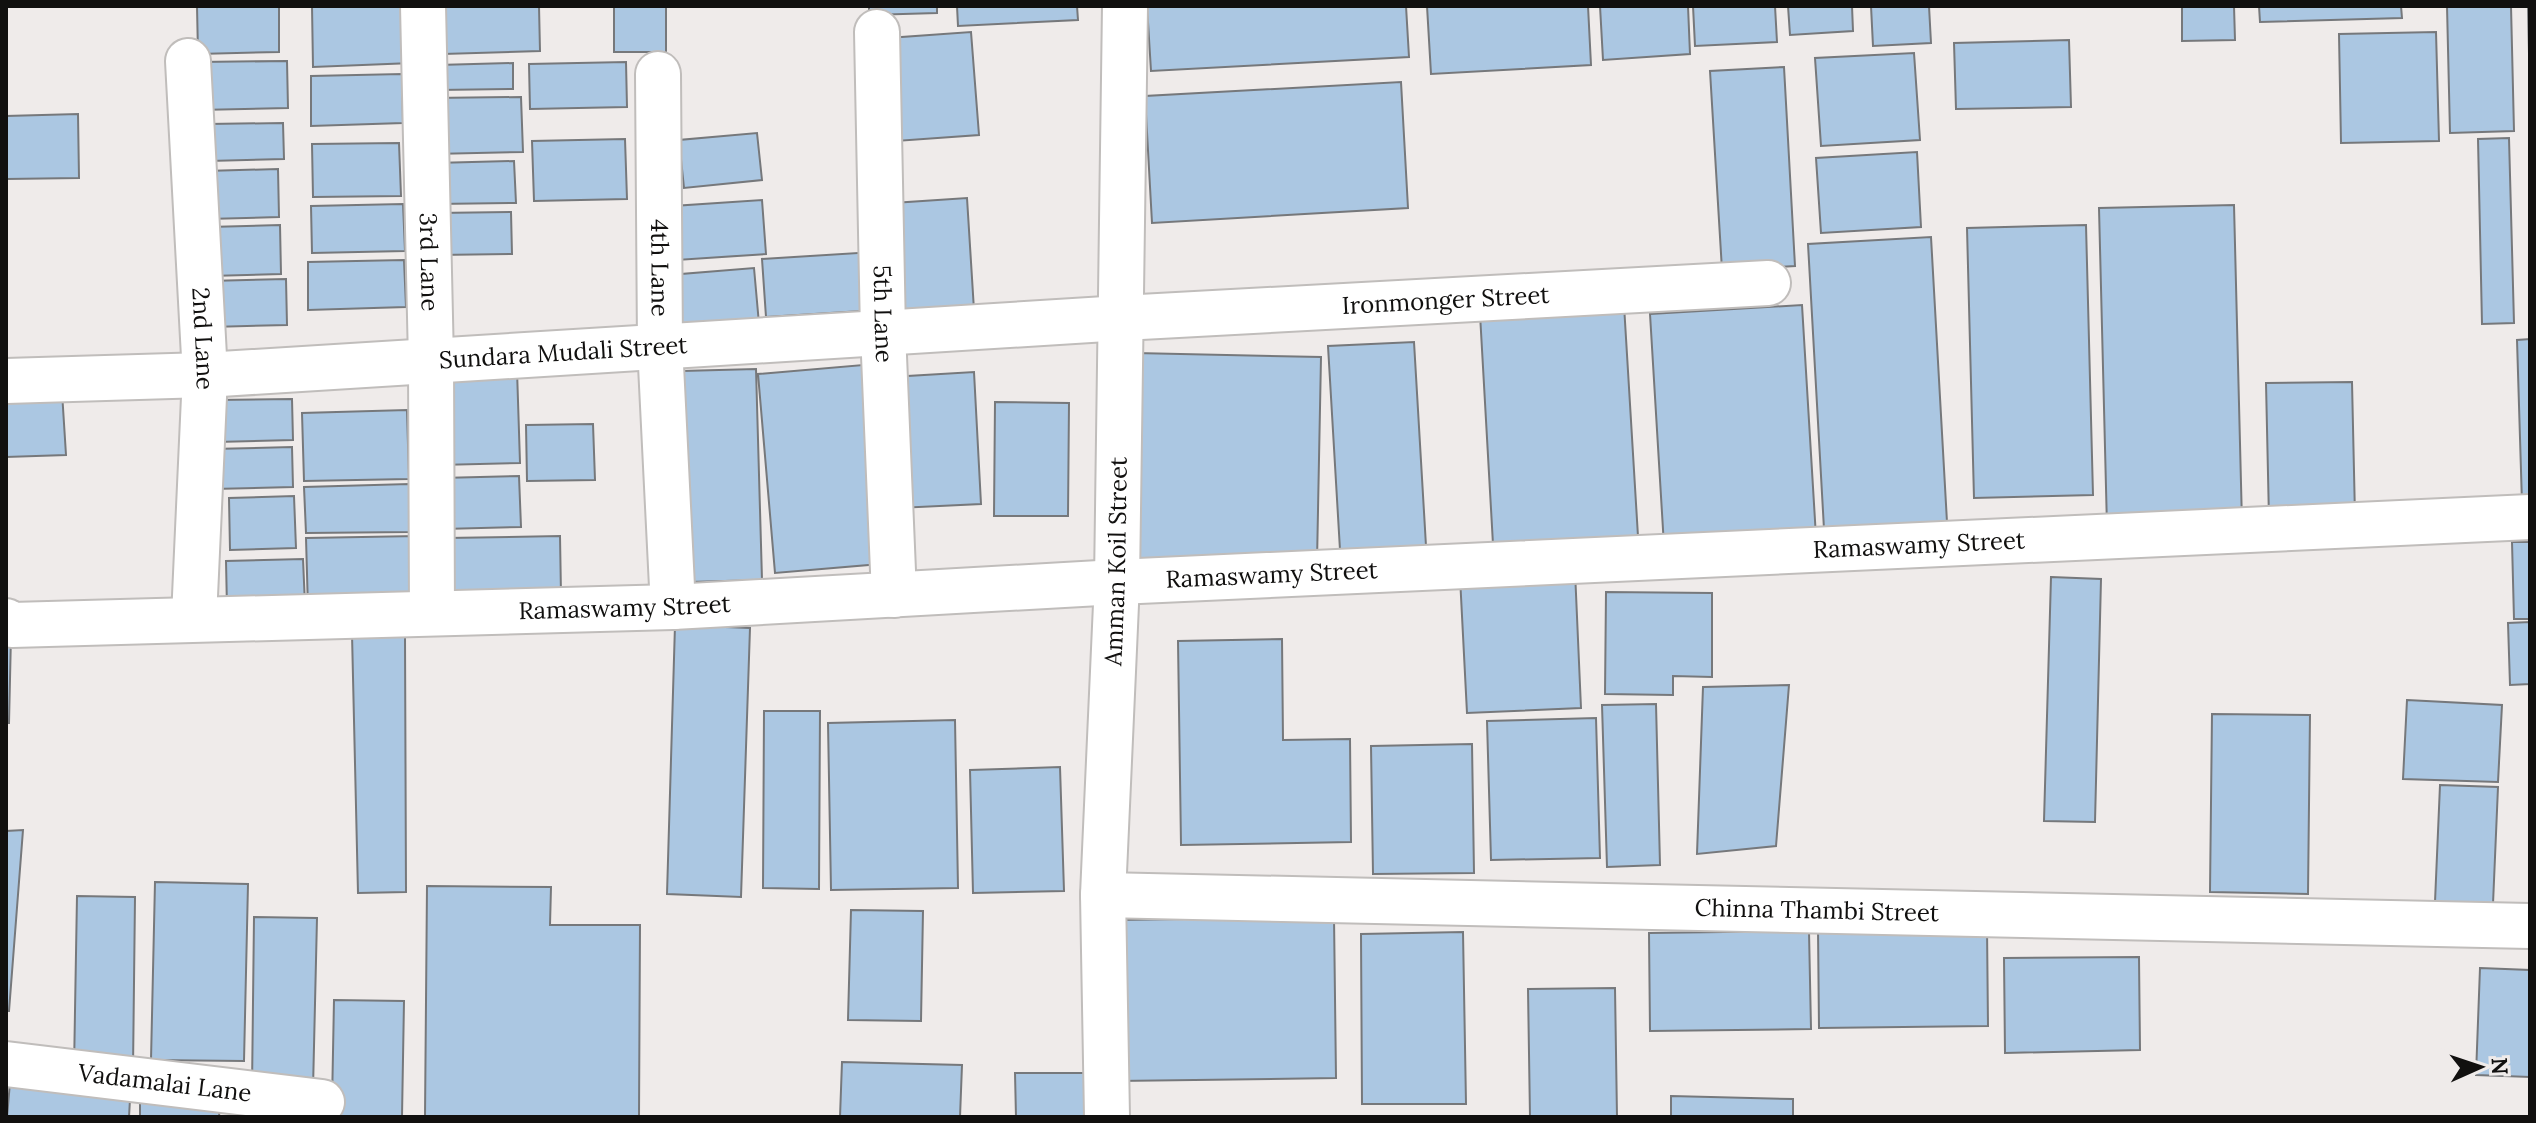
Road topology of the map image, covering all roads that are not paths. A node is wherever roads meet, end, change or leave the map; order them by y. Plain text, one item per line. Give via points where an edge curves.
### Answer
1 (423, 6) edge
2 (1125, 6) edge
3 (877, 32) dead end
4 (188, 61) dead end
5 (658, 74) dead end
6 (1768, 283) dead end
7 (1122, 318) junction
8 (883, 332) junction
9 (660, 345) junction
10 (431, 361) junction
11 (205, 375) junction
12 (6, 381) edge
13 (2530, 517) edge
14 (1117, 582) junction
15 (894, 595) junction
16 (673, 607) junction
17 (432, 613) junction
18 (194, 618) junction
19 (9, 623) edge
20 (1103, 895) junction
21 (2530, 926) edge
22 (6, 1064) edge
23 (322, 1102) dead end
24 (1107, 1117) edge

1 - 10 street, 3rd Lane
2 - 7 street, Amman Koil Street
3 - 8 street, 5th Lane
4 - 11 street, 2nd Lane
5 - 9 street, 4th Lane
6 - 7 street, Ironmonger Street
7 - 8 street, Sundara Mudali Street
7 - 14 street, Amman Koil Street
8 - 9 street, Sundara Mudali Street
8 - 15 street, 5th Lane
9 - 10 street, Sundara Mudali Street
9 - 16 street, 4th Lane
10 - 11 street, Sundara Mudali Street
10 - 17 street, 3rd Lane
11 - 12 street, Sundara Mudali Street
11 - 18 street, 2nd Lane
13 - 14 street, Ramaswamy Street
14 - 15 street, Ramaswamy Street
14 - 20 street, Amman Koil Street
15 - 16 street, Ramaswamy Street
16 - 17 street, Ramaswamy Street
17 - 18 street, Ramaswamy Street
18 - 19 street, Ramaswamy Street
20 - 21 street, Chinna Thambi Street
20 - 24 street, Amman Koil Street
22 - 23 street, Vadamalai Lane

